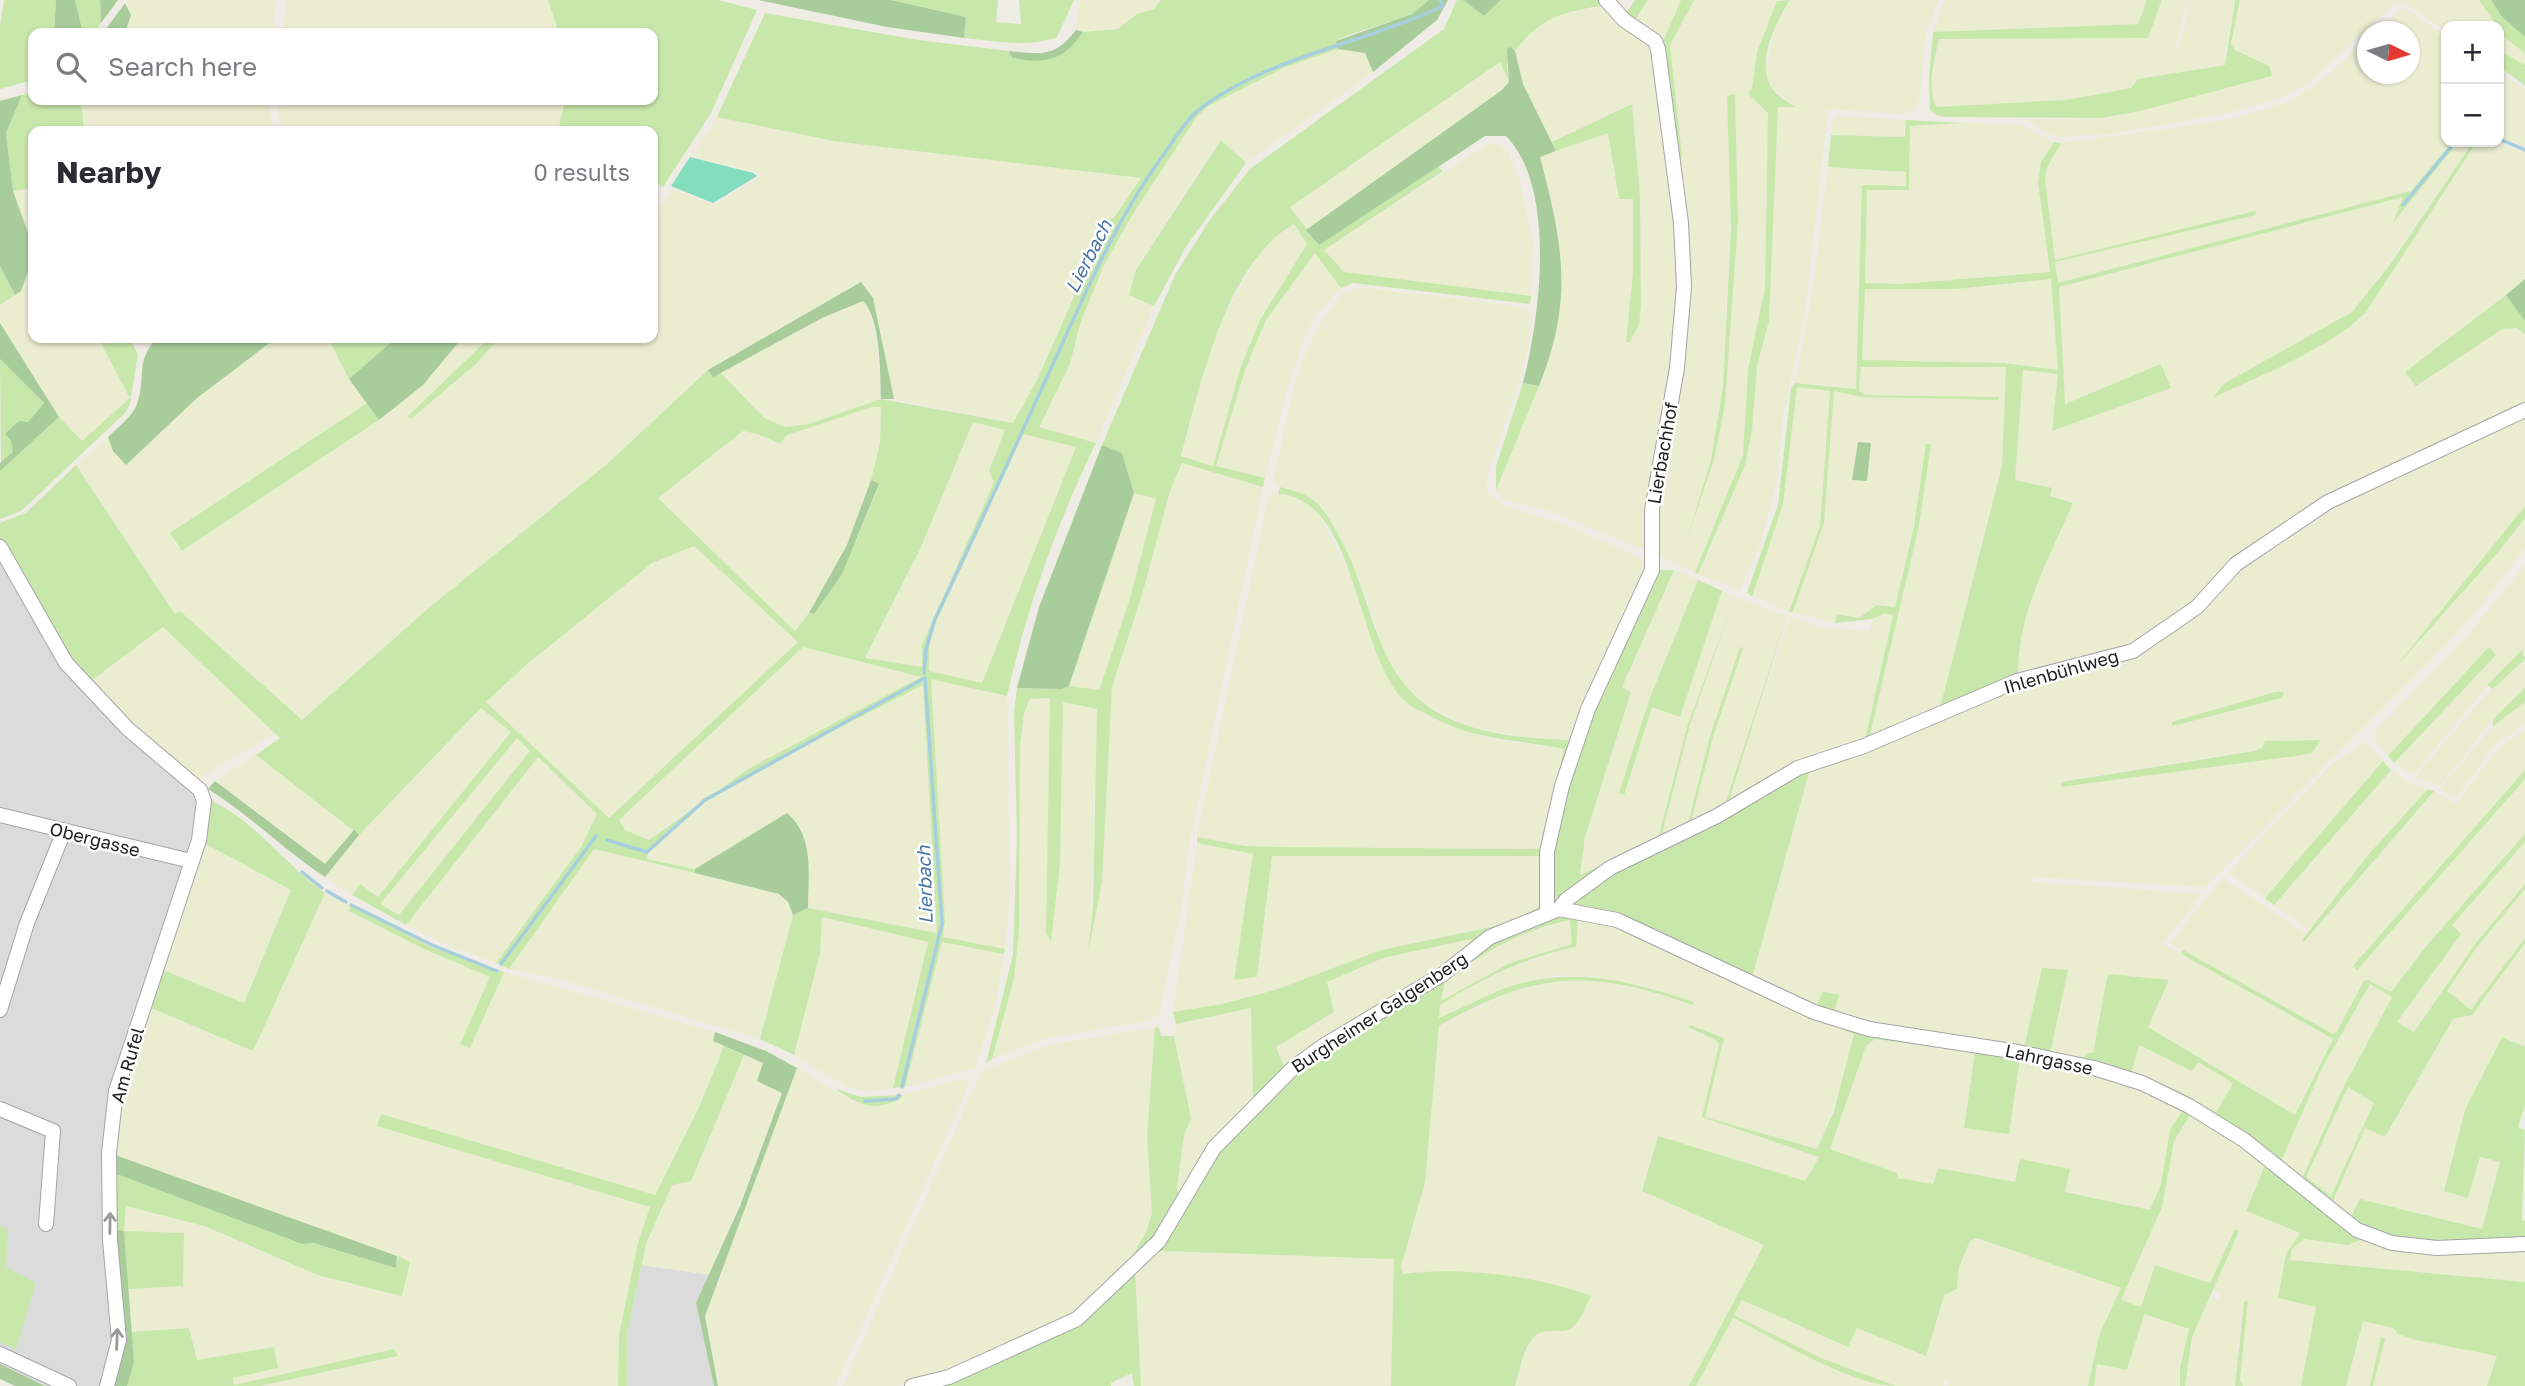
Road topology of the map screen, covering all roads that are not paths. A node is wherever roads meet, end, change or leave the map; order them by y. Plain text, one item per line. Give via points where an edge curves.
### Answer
1 (1606, 0) edge
2 (2525, 410) edge
3 (0, 547) edge
4 (0, 815) edge
5 (64, 831) junction
6 (191, 861) junction
7 (1574, 895) junction
8 (1553, 911) junction
9 (1577, 912) junction
10 (0, 1010) edge
11 (0, 1109) edge
12 (46, 1224) dead end
13 (2525, 1244) edge
14 (0, 1354) edge
15 (69, 1386) edge
16 (107, 1386) edge
17 (912, 1386) edge

1 - 8 street, Lierbachhof via 1624,20 1655,41 1658,49 1681,223 1684,286 1676,368 1652,510 1652,570 1588,709 1562,786 1547,852
2 - 7 street, Ihlenbühlweg via 2328,502 2236,564 2197,607 2133,651 2017,681 1864,746 1798,768 1717,816 1610,868
3 - 6 street, Am Rufel via 66,663 128,729 202,794 199,840
4 - 5 street, Obergasse
5 - 6 street, Obergasse
5 - 10 street via 27,923
16 -> 6 street, Am Rufel via 119,1340 110,1240 109,1153 116,1091
7 - 8 street, Ihlenbühlweg
7 - 9 street
8 - 9 street, Lahrgasse
8 - 17 street, Burgheimer Galgenberg via 1490,937 1443,974 1293,1068 1214,1148 1159,1241 1077,1319 949,1377
9 - 13 street, Lahrgasse via 1617,919 1814,1012 1869,1029 2018,1052 2142,1083 2234,1133 2357,1230 2426,1248
11 - 12 street via 53,1131
14 - 15 street

